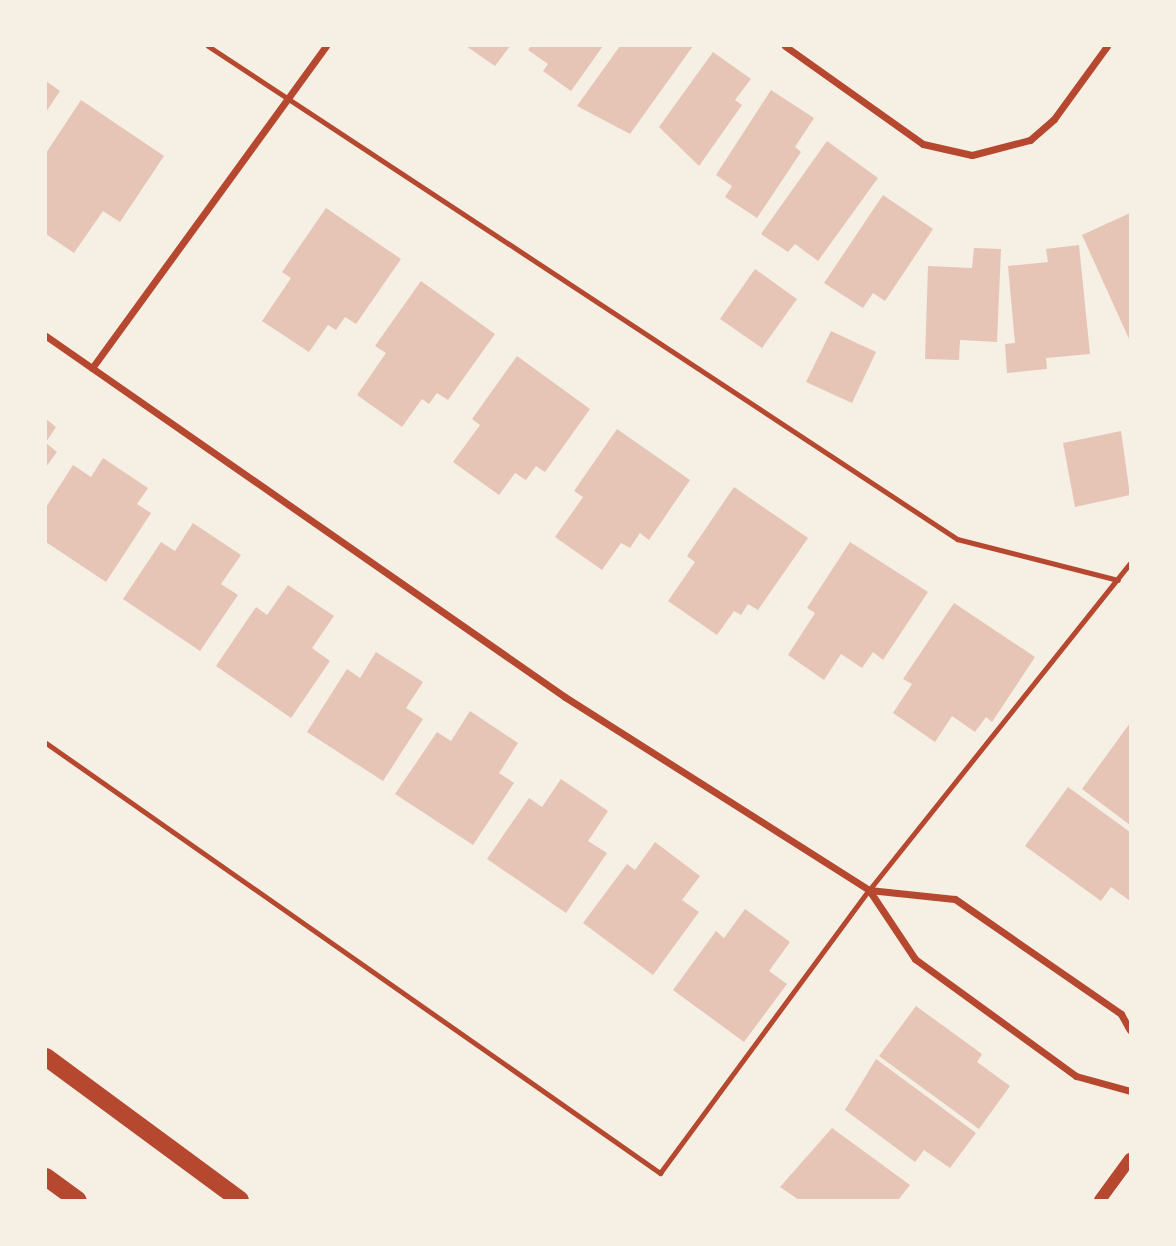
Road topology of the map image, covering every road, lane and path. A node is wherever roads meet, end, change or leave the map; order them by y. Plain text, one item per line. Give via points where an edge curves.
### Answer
1 (208, 46) edge
2 (326, 46) edge
3 (785, 46) edge
4 (1107, 46) edge
5 (285, 101) junction
6 (46, 335) edge
7 (92, 368) junction
8 (1130, 563) edge
9 (1118, 580) junction
10 (46, 743) edge
11 (870, 890) junction
12 (1130, 1030) edge
13 (46, 1057) edge
14 (1130, 1091) edge
15 (1130, 1160) edge
16 (46, 1177) edge
17 (78, 1200) edge
18 (240, 1200) edge
19 (1100, 1200) edge

1 - 5 lane
2 - 5 street
3 - 4 street via 923,144 972,155 1030,140 1054,119
5 - 7 street
5 - 9 lane via 957,539
6 - 7 street
7 - 11 street via 565,697
8 - 9 lane
9 - 11 lane
10 - 11 lane via 660,1173
11 - 12 street via 955,899 1121,1014
11 - 14 street via 915,959 1076,1076
13 - 18 main road
15 - 19 street
16 - 17 main road

